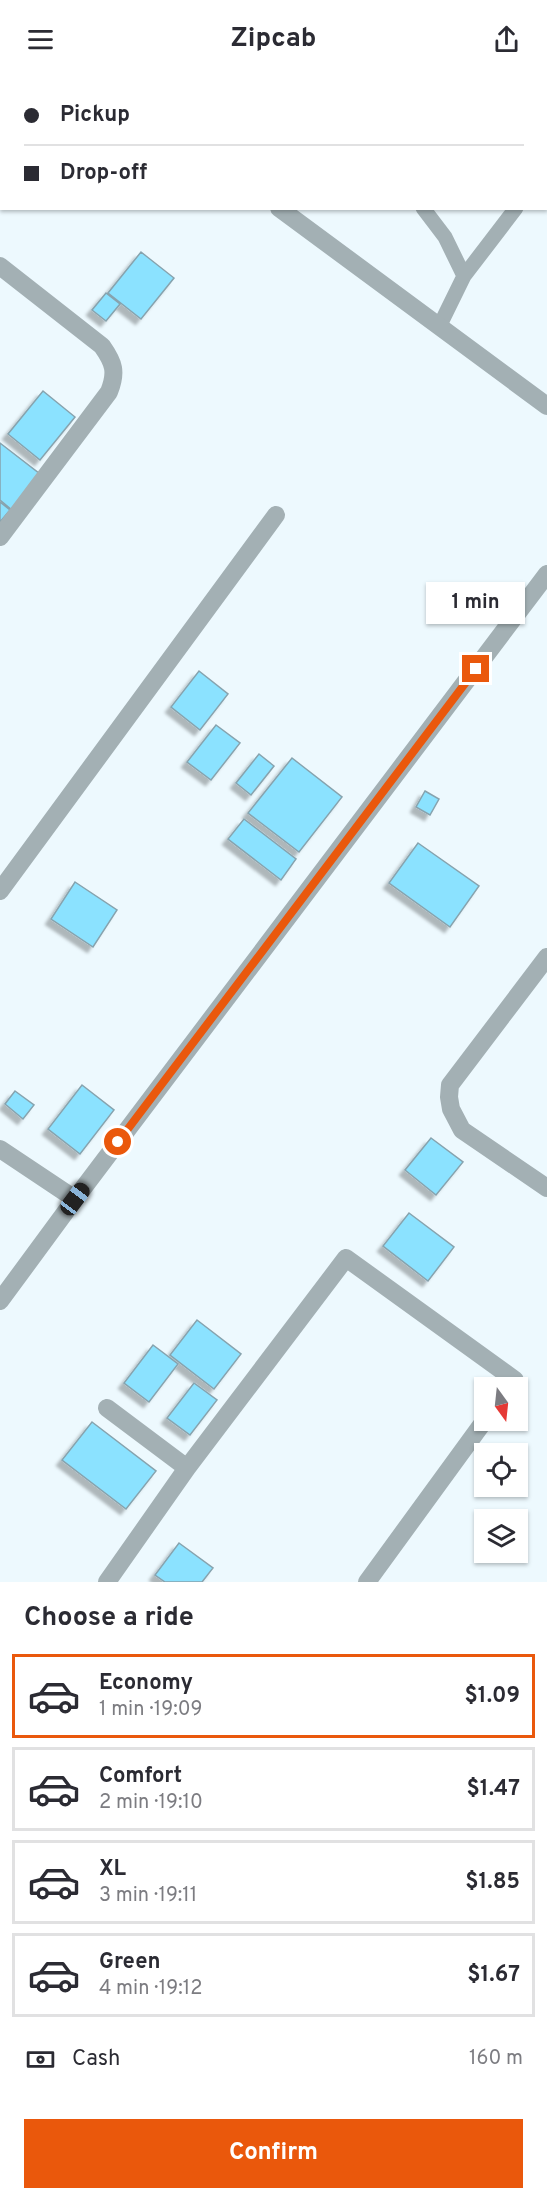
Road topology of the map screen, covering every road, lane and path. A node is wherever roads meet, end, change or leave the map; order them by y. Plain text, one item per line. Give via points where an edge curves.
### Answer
1 (282, 210) edge
2 (425, 210) edge
3 (514, 210) edge
4 (0, 266) edge
5 (464, 276) junction
6 (439, 327) junction
7 (547, 406) edge
8 (276, 515) dead end
9 (0, 537) edge
10 (547, 574) edge
11 (0, 891) edge
12 (547, 957) edge
13 (0, 1149) edge
14 (547, 1188) edge
15 (75, 1199) junction
16 (0, 1301) edge
17 (511, 1377) edge
18 (107, 1408) dead end
19 (477, 1431) edge
20 (187, 1468) junction
21 (107, 1582) edge
22 (367, 1582) edge

1 - 6 street
2 - 5 lane via 445,237
3 - 5 lane
4 - 9 street via 102,346 111,360 114,378 108,392
5 - 6 lane
6 - 7 street
8 - 11 street
10 - 15 street
12 - 14 street via 450,1085 448,1097 462,1130
13 - 15 street
15 - 16 street
17 - 20 street via 346,1258
18 - 20 street
19 - 22 street
20 - 21 street

